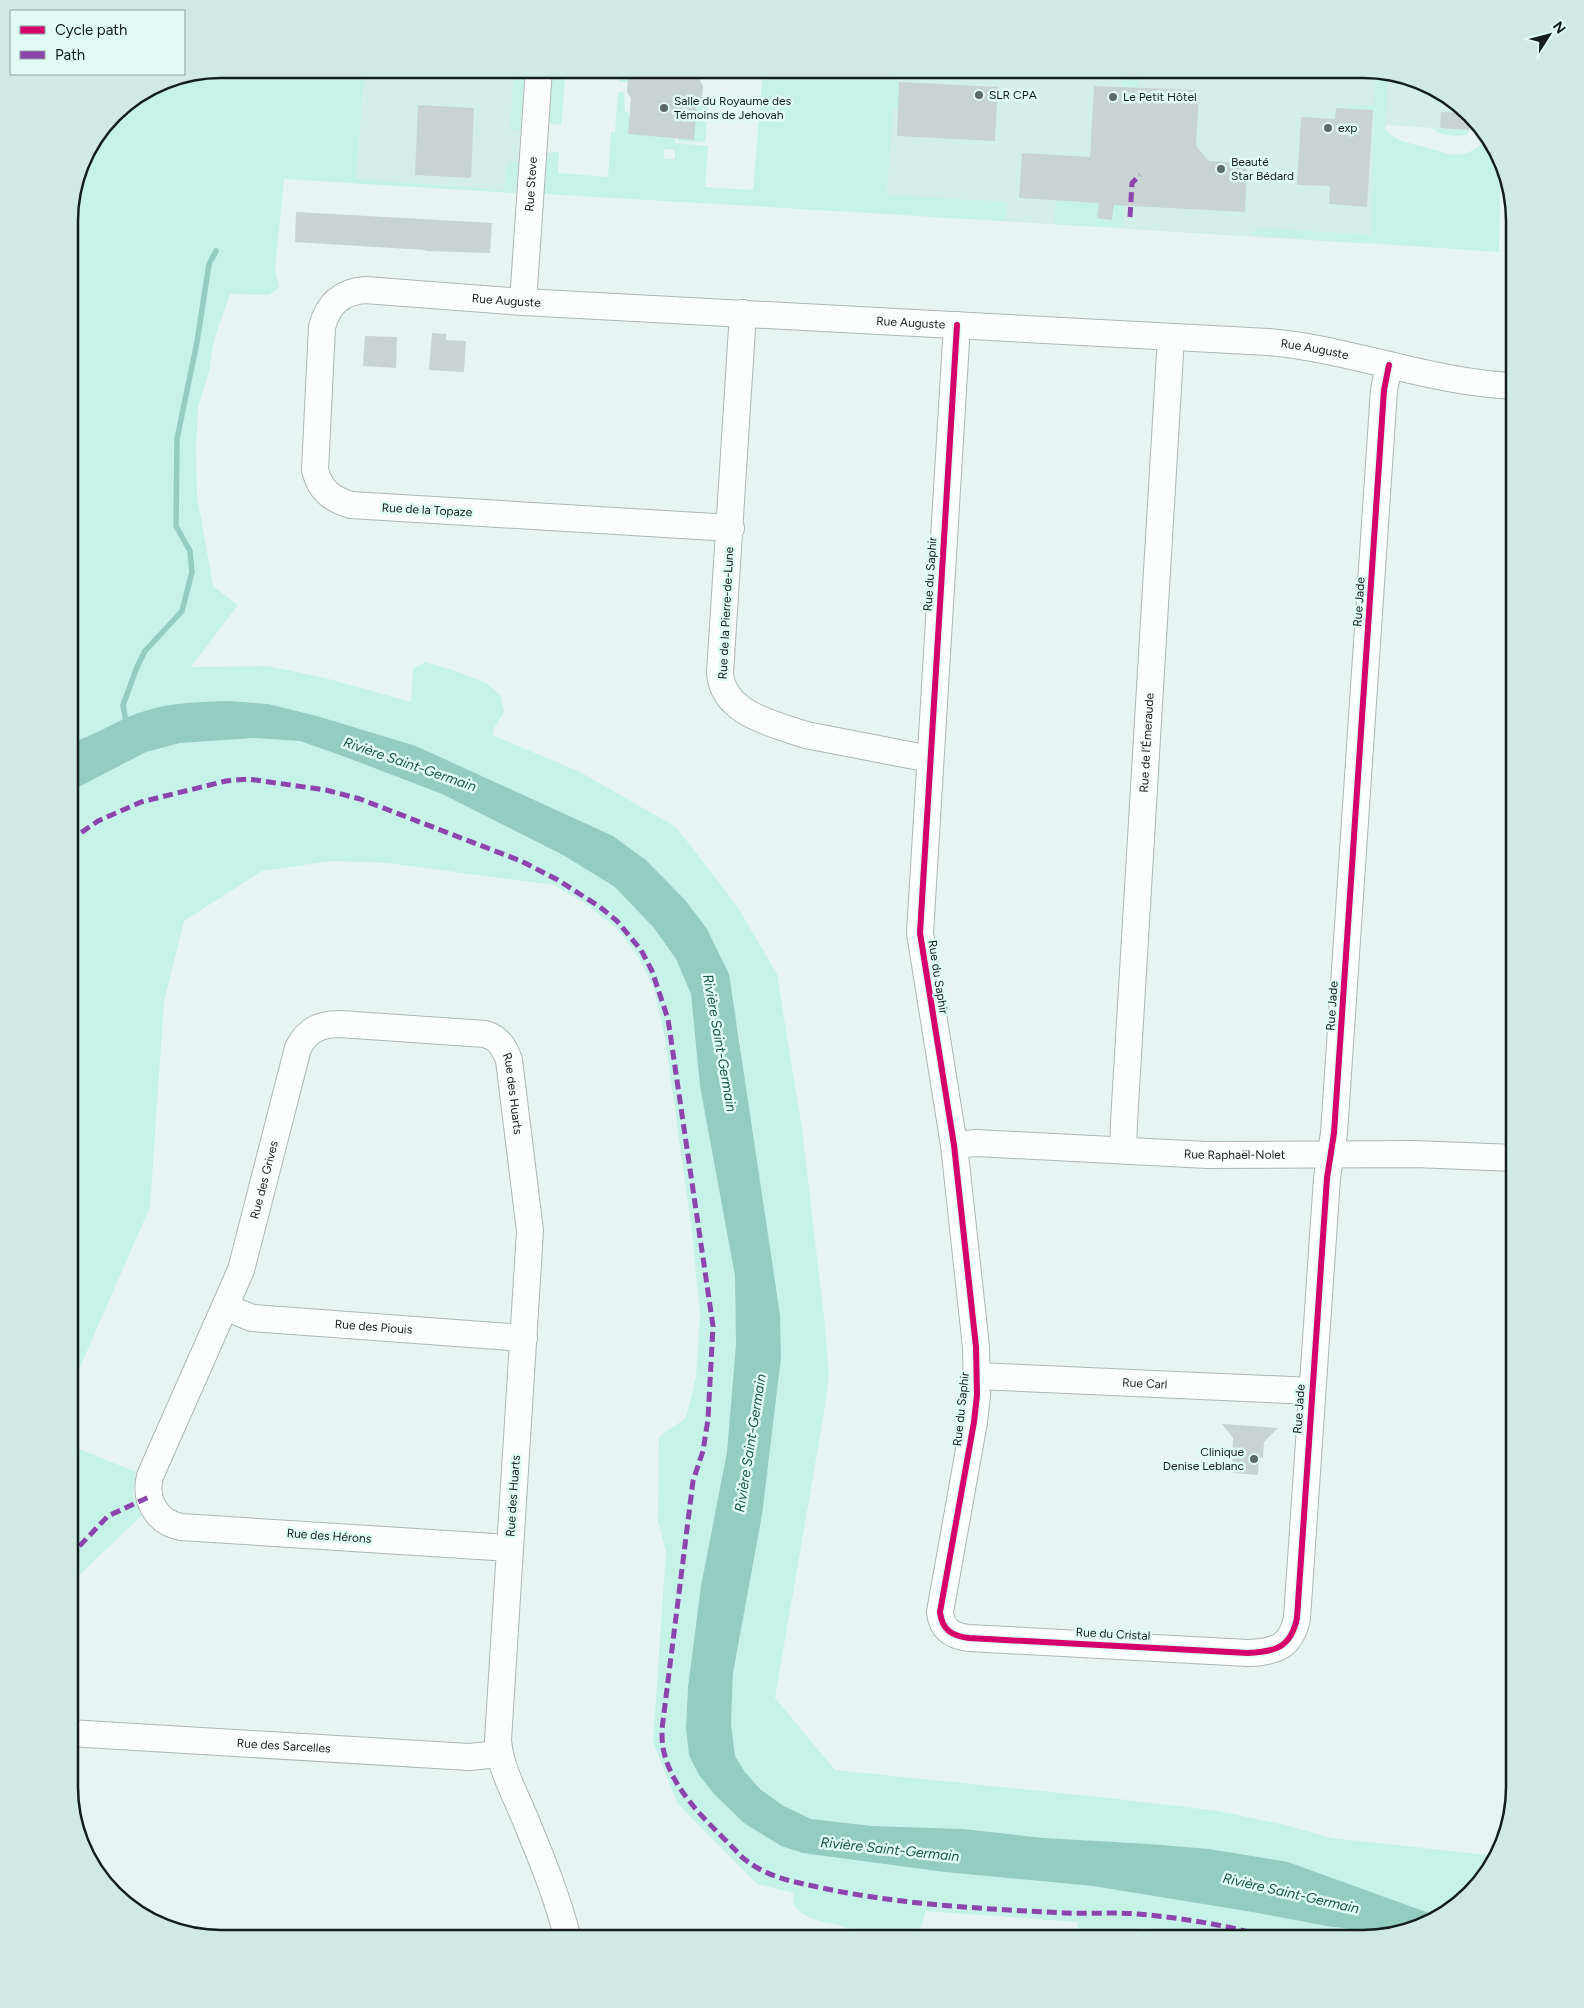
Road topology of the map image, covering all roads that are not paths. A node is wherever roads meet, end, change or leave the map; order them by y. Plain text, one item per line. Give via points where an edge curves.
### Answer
1 (538, 77) edge
2 (336, 300) joint
3 (522, 302) junction
4 (742, 313) junction
5 (957, 325) junction
6 (1171, 337) junction
7 (1389, 365) junction
8 (1506, 385) edge
9 (730, 528) junction
10 (930, 759) junction
11 (502, 1044) joint
12 (954, 1145) junction
13 (1124, 1150) junction
14 (1331, 1155) junction
15 (1506, 1158) edge
16 (225, 1307) junction
17 (524, 1338) junction
18 (977, 1376) junction
19 (1312, 1391) junction
20 (154, 1510) joint
21 (510, 1548) junction
22 (944, 1627) joint
23 (1284, 1644) joint
24 (77, 1733) edge
25 (499, 1754) junction
26 (565, 1930) edge

1 - 3 street, Rue Steve
2 - 3 street, Rue Auguste via 354,291 365,290
2 - 9 street, Rue de la Topaze via 322,327 315,470 323,488 337,501 351,505
3 - 4 street, Rue Auguste
4 - 5 street, Rue Auguste
4 - 9 street, Rue de la Pierre-de-Lune
5 - 6 street, Rue Auguste
5 - 10 street, Rue du Saphir
6 - 7 street, Rue Auguste via 1292,344
6 - 13 street, Rue de l'Émeraude
7 - 8 street, Rue Auguste
7 - 14 street, Rue Jade via 1384,390
9 - 10 street, Rue de la Pierre-de-Lune via 720,673 722,687 730,699 742,710 806,735
10 - 12 street, Rue du Saphir via 920,933
11 - 16 street, Rue des Grives via 491,1036 475,1032 340,1024 322,1025 308,1034 298,1048 242,1270
11 - 17 street, Rue des Huarts via 511,1070 530,1220
12 - 13 street, Rue Raphaël-Nolet via 976,1143
12 - 18 street, Rue du Saphir
13 - 14 street, Rue Raphaël-Nolet via 1245,1156
14 - 15 street, Rue Raphaël-Nolet
14 - 19 street, Rue Jade
16 - 17 street, Rue des Piouis via 252,1318
16 - 20 street, Rue des Grives via 150,1476 148,1494
17 - 21 street, Rue des Huarts
18 - 19 street, Rue Carl
18 - 22 street, Rue du Saphir via 974,1422 940,1612
19 - 23 street, Rue Jade via 1297,1618 1290,1638
20 - 21 street, Rue des Hérons via 165,1522 181,1527
21 - 25 street, Rue des Huarts
22 - 23 street, Rue du Cristal via 952,1634 969,1638 1248,1653 1268,1651
24 - 25 street, Rue des Sarcelles via 468,1757
25 - 26 street, Rue des Huarts via 552,1884

